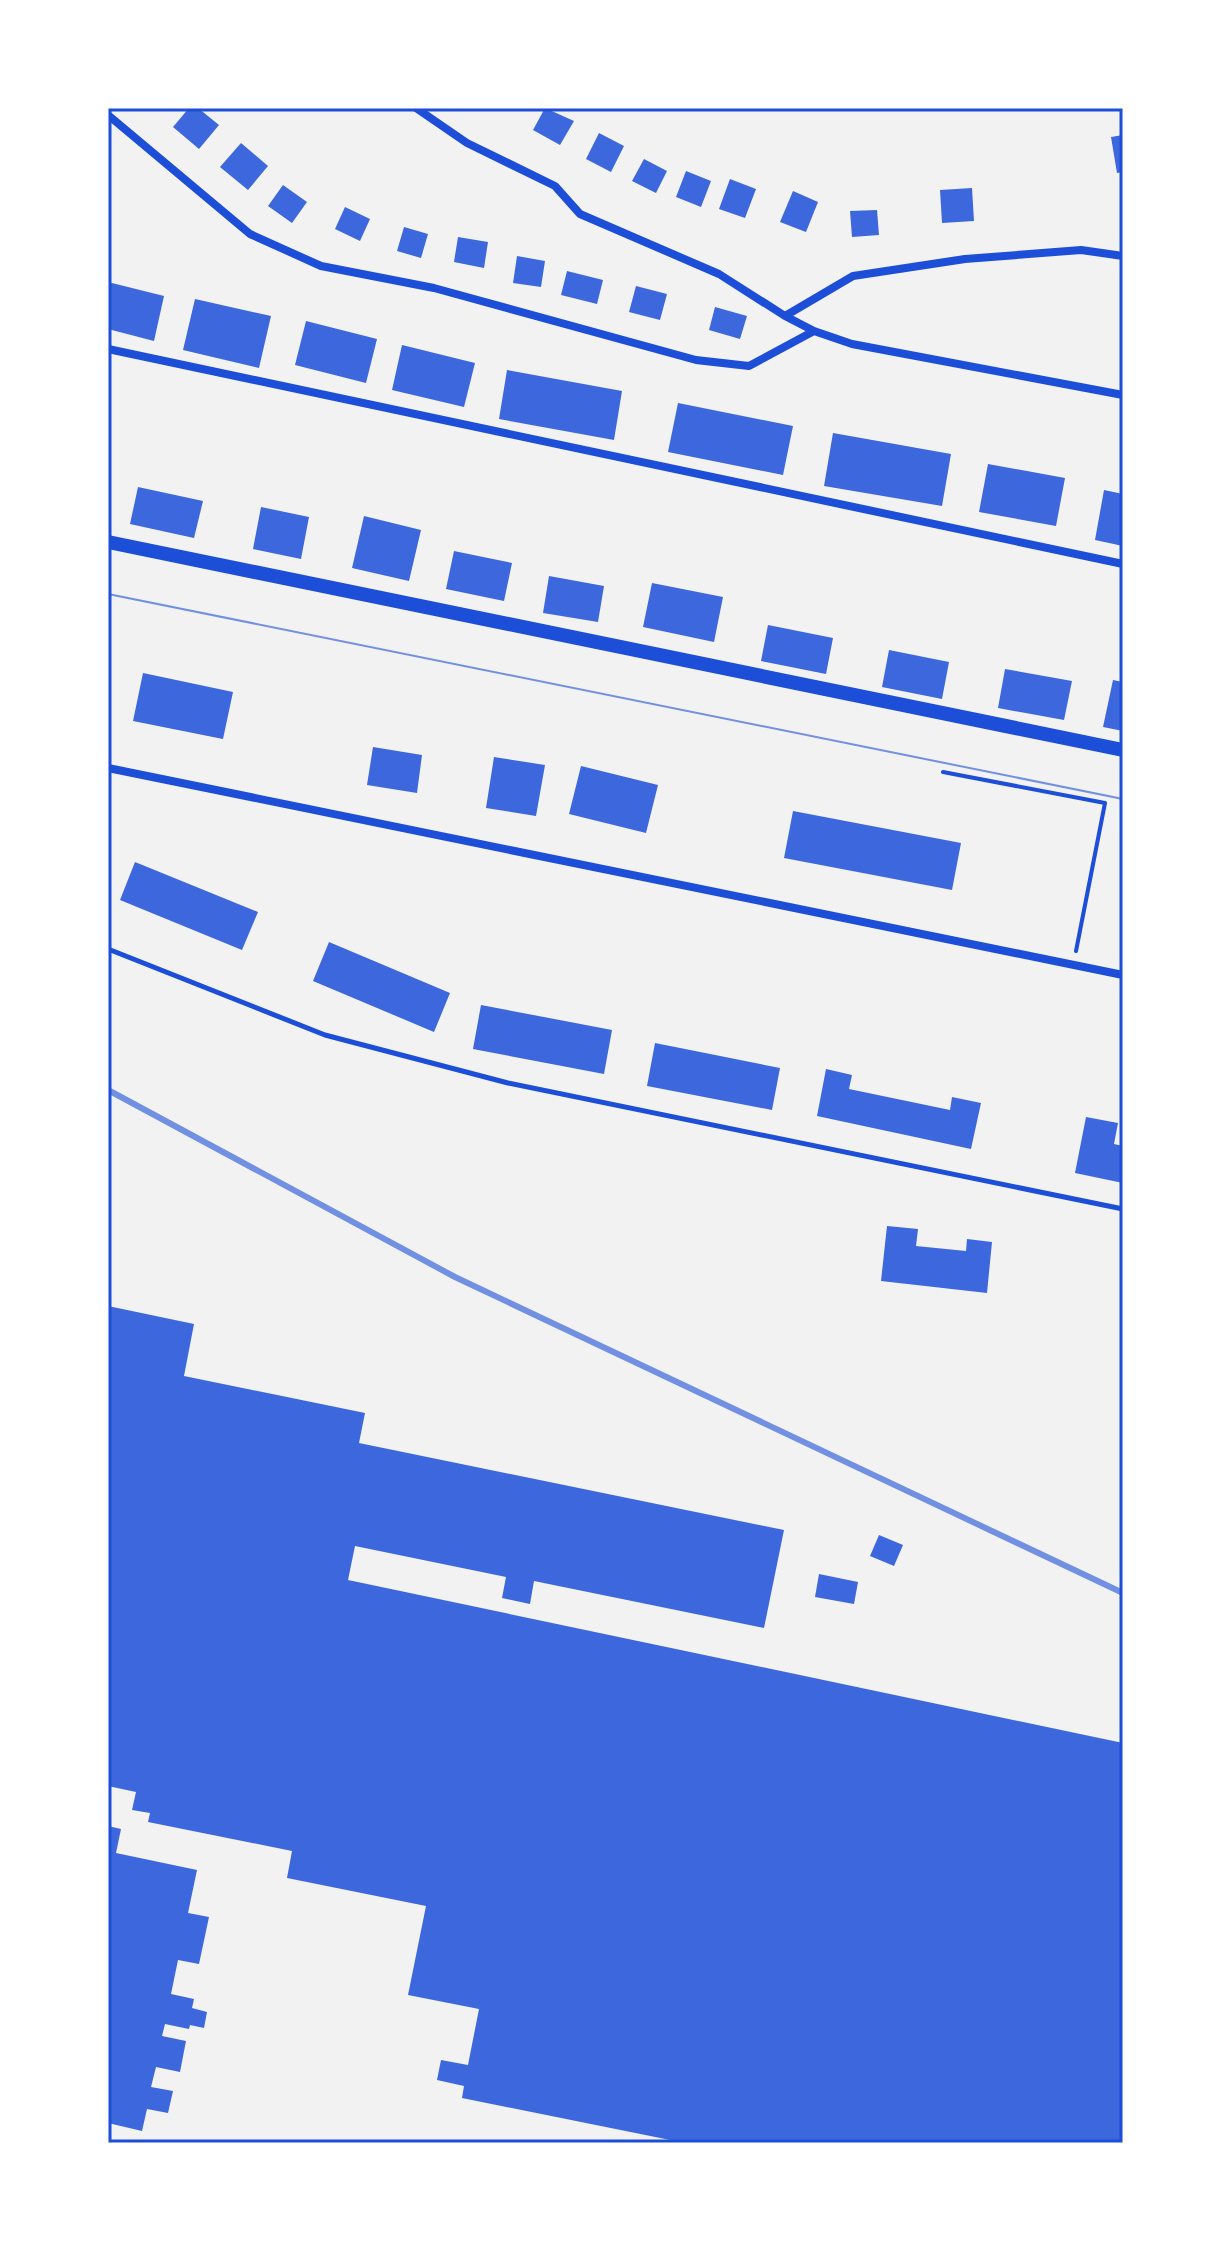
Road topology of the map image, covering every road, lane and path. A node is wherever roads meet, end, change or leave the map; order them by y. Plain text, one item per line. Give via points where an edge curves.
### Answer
1 (416, 108) edge
2 (108, 115) edge
3 (1123, 256) edge
4 (785, 316) junction
5 (814, 331) junction
6 (108, 349) edge
7 (1123, 395) edge
8 (108, 542) edge
9 (1123, 564) edge
10 (1123, 750) edge
11 (108, 768) edge
12 (943, 772) dead end
13 (108, 949) edge
14 (1073, 965) junction
15 (1123, 975) edge
16 (1123, 1209) edge

1 - 4 street via 467,143 555,186 580,214 719,274
2 - 5 street via 250,234 321,266 434,288 696,360 749,366
3 - 4 street via 1081,250 994,256 853,276
4 - 5 street
5 - 7 street via 852,344
6 - 9 street
8 - 10 main road
11 - 14 street
12 - 14 path via 1105,803
13 - 16 lane via 325,1035 508,1083
14 - 15 street

